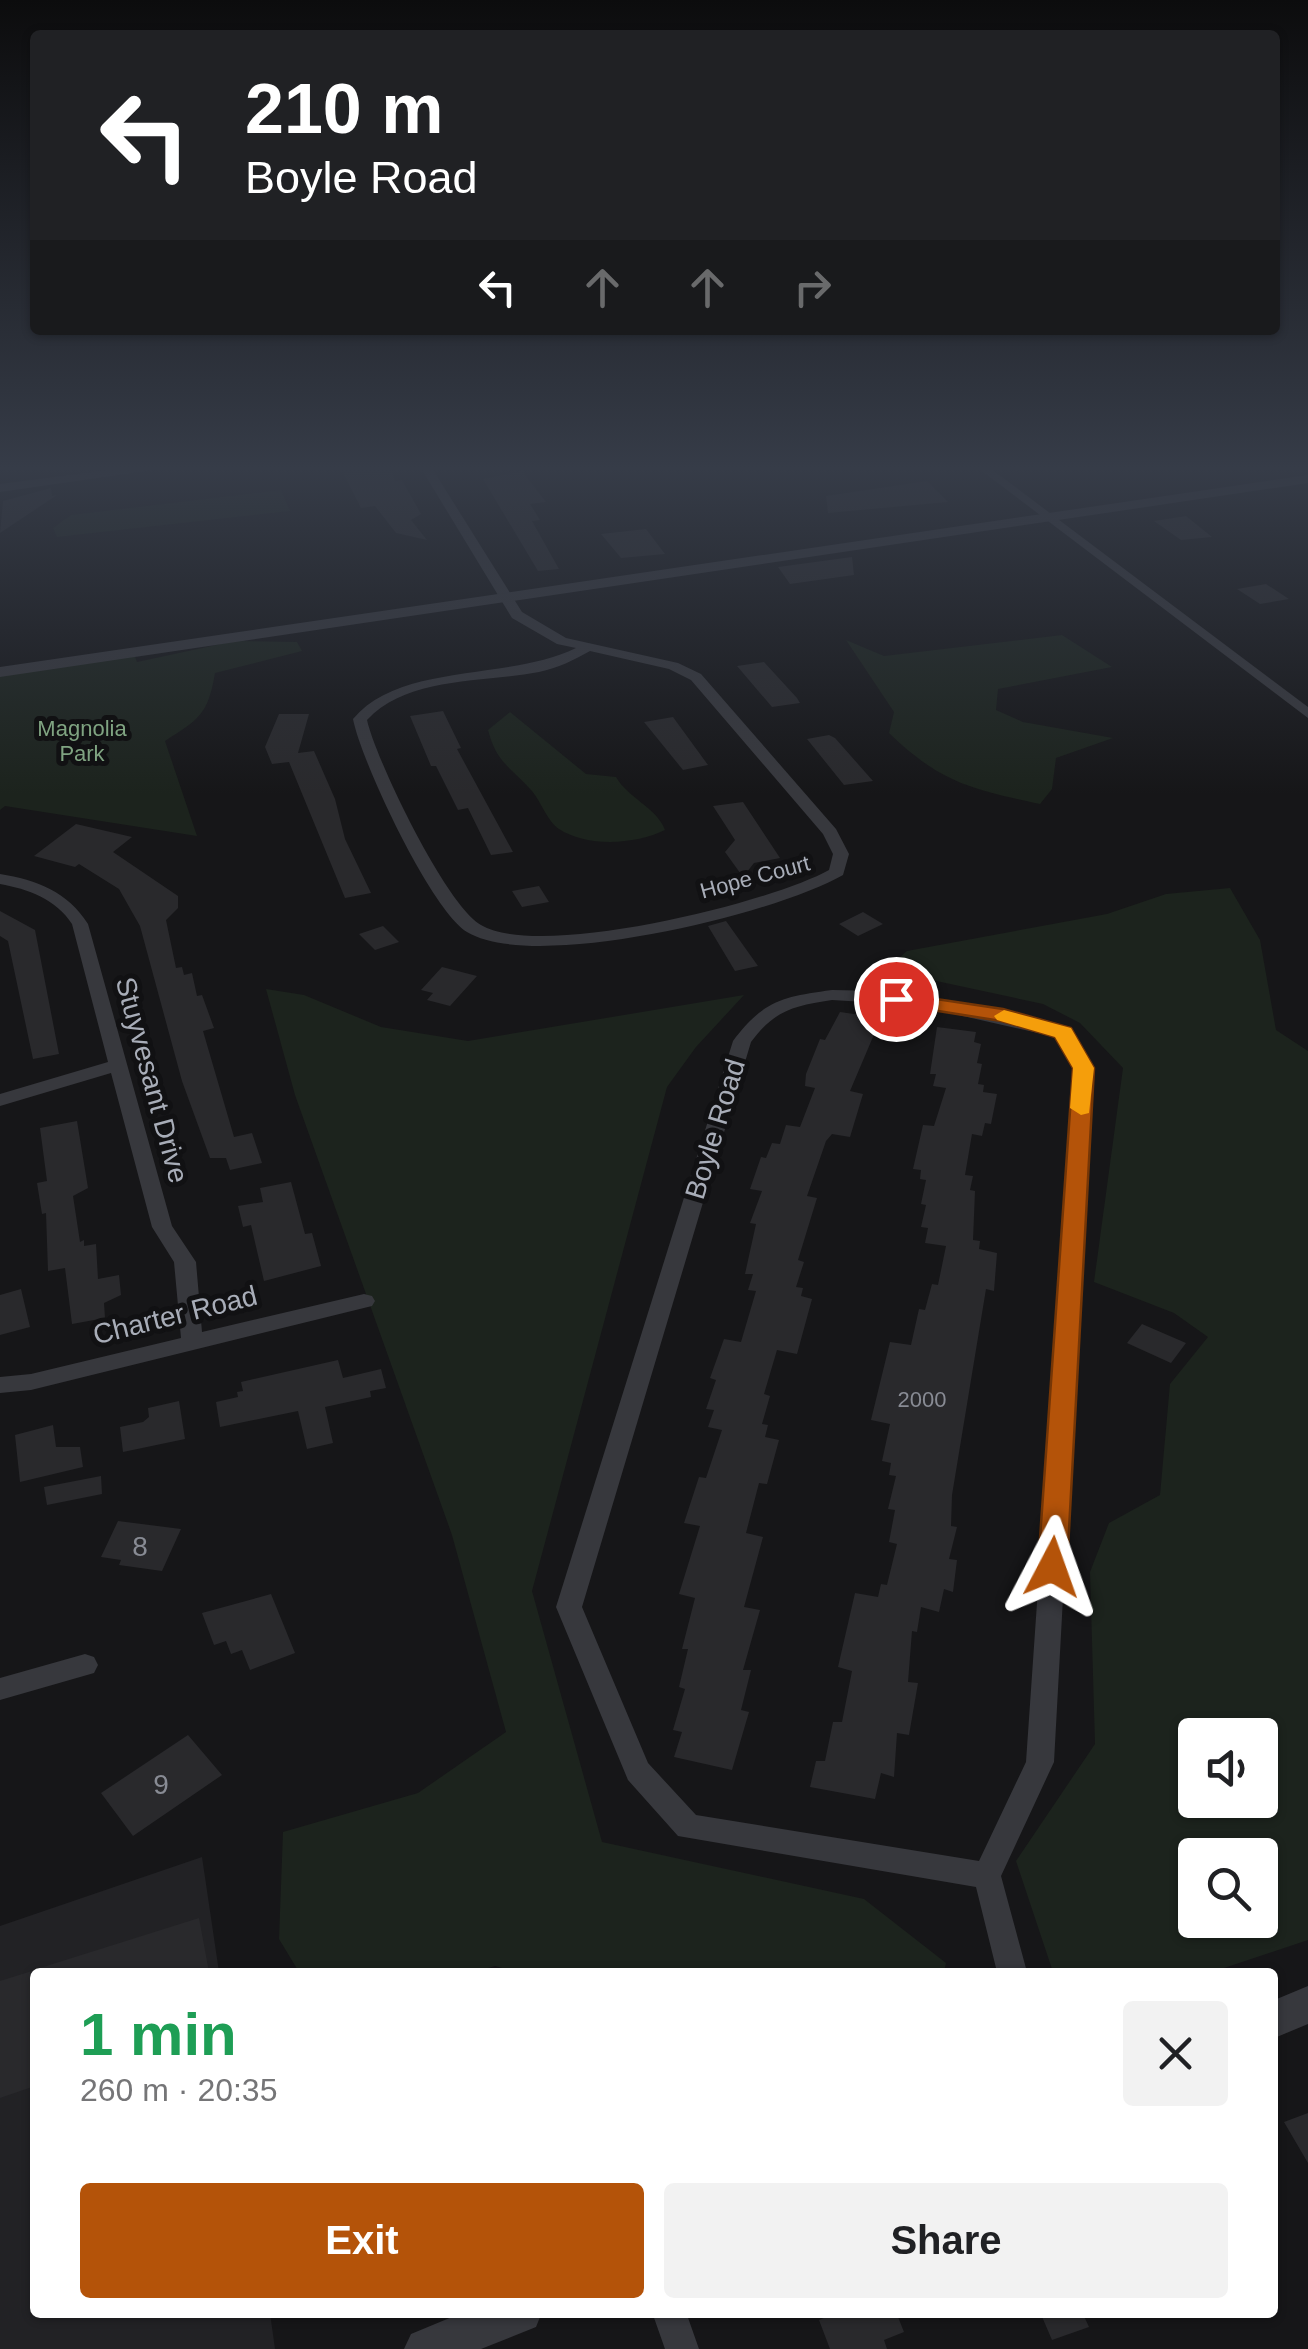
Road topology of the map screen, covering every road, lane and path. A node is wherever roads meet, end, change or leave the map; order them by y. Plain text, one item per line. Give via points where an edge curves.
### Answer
1 (494, 575) edge
2 (656, 575) edge
3 (1123, 575) edge
4 (508, 596) junction
5 (588, 646) junction
6 (0, 672) edge
7 (1308, 714) edge
8 (0, 879) edge
9 (117, 1065) junction
10 (0, 1100) edge
11 (364, 1300) dead end
12 (192, 1340) junction
13 (0, 1386) edge
14 (84, 1665) dead end
15 (0, 1689) edge
16 (987, 1876) junction
17 (1011, 1968) edge
18 (1308, 2005) edge
19 (1278, 2018) edge
20 (506, 2318) edge
21 (671, 2318) edge
22 (426, 2349) edge
23 (682, 2349) edge

1 - 4 street, Hope Court
2 - 4 street
3 - 7 street
4 - 5 street, Hope Court via 532,626
4 - 6 street
5 - 5 street, Hope Court via 696,677 830,832 840,854 837,872 800,892 574,938 528,942 483,933 460,917 365,743 358,726 363,712 405,691 542,668
8 - 9 street, Stuyvesant Drive via 23,882 73,910 89,948
9 - 10 street
9 - 12 street, Stuyvesant Drive via 162,1227 186,1262
11 - 12 street, Charter Road
12 - 13 street, Charter Road
14 - 15 street
16 - 16 street, Boyle Road via 688,1828 638,1771 570,1607 742,1041 768,1012 819,994 860,993 1003,1016 1063,1033 1083,1068 1040,1762
16 - 17 street
18 - 19 street
20 - 22 street
21 - 23 street

